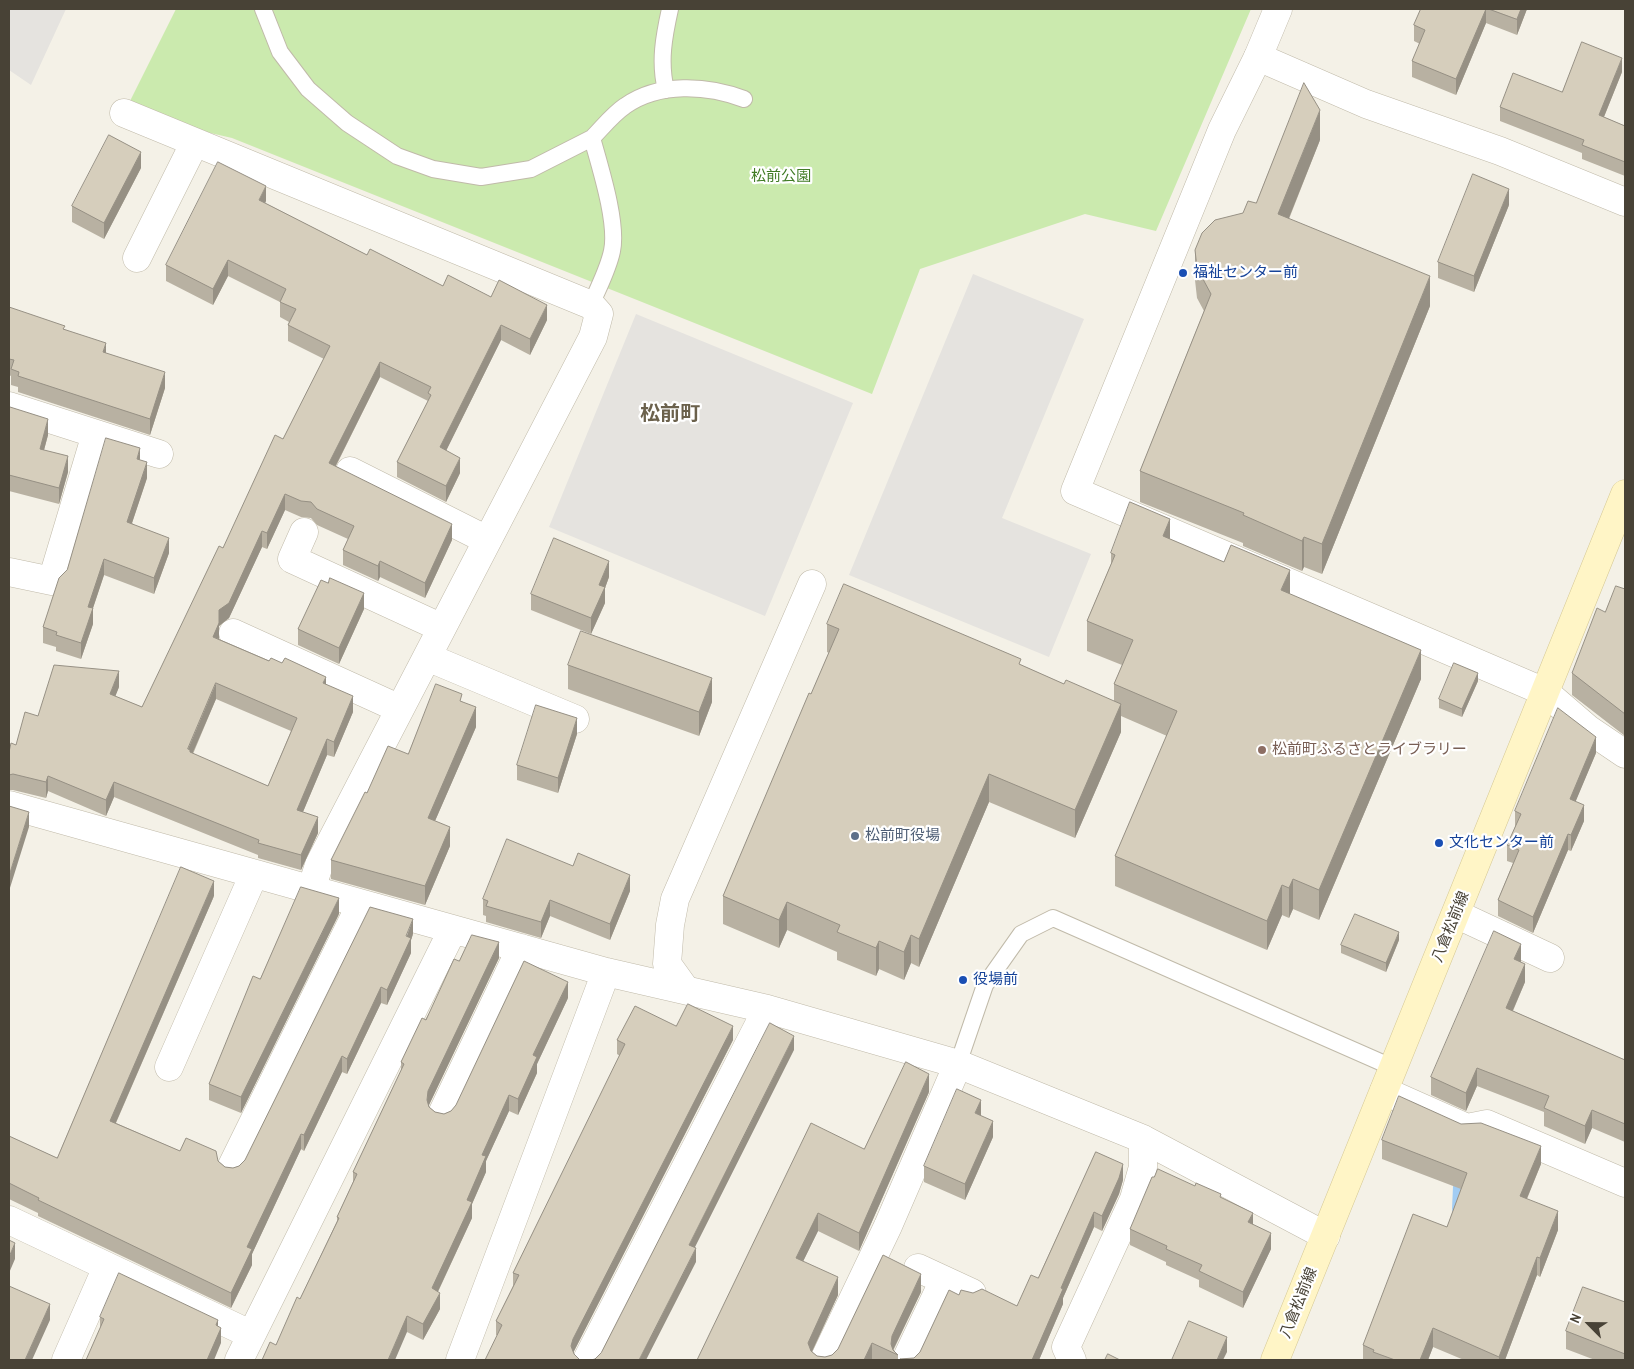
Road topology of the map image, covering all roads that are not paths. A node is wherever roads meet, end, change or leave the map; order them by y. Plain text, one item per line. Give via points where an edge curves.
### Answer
1 (263, 9) edge
2 (670, 9) edge
3 (1278, 9) edge
4 (1258, 57) junction
5 (666, 90) junction
6 (744, 99) dead end
7 (124, 113) dead end
8 (592, 138) junction
9 (194, 144) junction
10 (1625, 202) edge
11 (137, 258) dead end
12 (591, 305) junction
13 (9, 406) edge
14 (96, 434) junction
15 (159, 454) dead end
16 (350, 471) edge
17 (1625, 494) edge
18 (304, 532) dead end
19 (487, 540) junction
20 (9, 572) edge
21 (812, 584) dead end
22 (442, 628) junction
23 (233, 633) dead end
24 (427, 657) junction
25 (1546, 692) junction
26 (400, 709) junction
27 (575, 719) edge
28 (1625, 754) edge
29 (9, 805) edge
30 (254, 874) junction
31 (312, 890) junction
32 (361, 904) junction
33 (1456, 914) junction
34 (453, 930) junction
35 (521, 948) junction
36 (1550, 958) dead end
37 (606, 972) junction
38 (685, 989) junction
39 (767, 1009) junction
40 (958, 1064) junction
41 (169, 1067) dead end
42 (1389, 1079) junction
43 (442, 1114) edge
44 (1143, 1139) junction
45 (231, 1168) edge
46 (1625, 1183) edge
47 (9, 1220) edge
48 (1326, 1236) junction
49 (107, 1267) junction
50 (918, 1268) dead end
51 (944, 1280) junction
52 (972, 1293) edge
53 (250, 1334) junction
54 (66, 1360) edge
55 (239, 1360) edge
56 (460, 1360) edge
57 (587, 1360) edge
58 (824, 1360) edge
59 (906, 1360) edge
60 (1072, 1360) edge
61 (1276, 1360) edge

1 - 8 lane via 280,52 308,89 347,123 397,156 432,170 481,177 531,169
2 - 5 lane via 663,41 662,73
3 - 4 street
4 - 10 street via 1366,104 1500,151
4 - 25 street via 1222,130 1075,491
5 - 6 lane via 722,90
5 - 8 lane via 625,106
7 - 9 street
8 - 12 lane via 613,238 612,252
9 - 11 street
9 - 12 street
12 - 19 street via 599,314 593,337
13 - 14 street
14 - 15 street
14 - 20 street via 52,581
16 - 19 street
17 - 25 main road, 八倉松前線
18 - 22 street via 292,559
19 - 22 street
21 - 38 street via 675,899 668,964
22 - 24 street
23 - 26 street
24 - 26 street
24 - 27 street
25 - 28 street
25 - 33 main road, 八倉松前線
26 - 31 street via 319,865
29 - 30 street
30 - 31 street
30 - 41 street
31 - 32 street
32 - 34 street
32 - 45 street
33 - 36 street
33 - 42 main road, 八倉松前線
34 - 35 street
34 - 53 street
35 - 37 street
35 - 43 street
37 - 38 street
37 - 56 street
38 - 39 street
39 - 40 street
39 - 57 street
40 - 42 lane via 985,985 1021,934 1053,918
40 - 44 street
40 - 58 street via 888,1226
42 - 46 street via 1467,1128 1487,1124
42 - 48 main road, 八倉松前線
44 - 48 street
44 - 60 street via 1143,1167 1134,1199 1066,1347
47 - 49 street
48 - 61 main road, 八倉松前線
49 - 53 street
49 - 54 street
50 - 51 street
51 - 52 street
51 - 59 street
53 - 55 street

